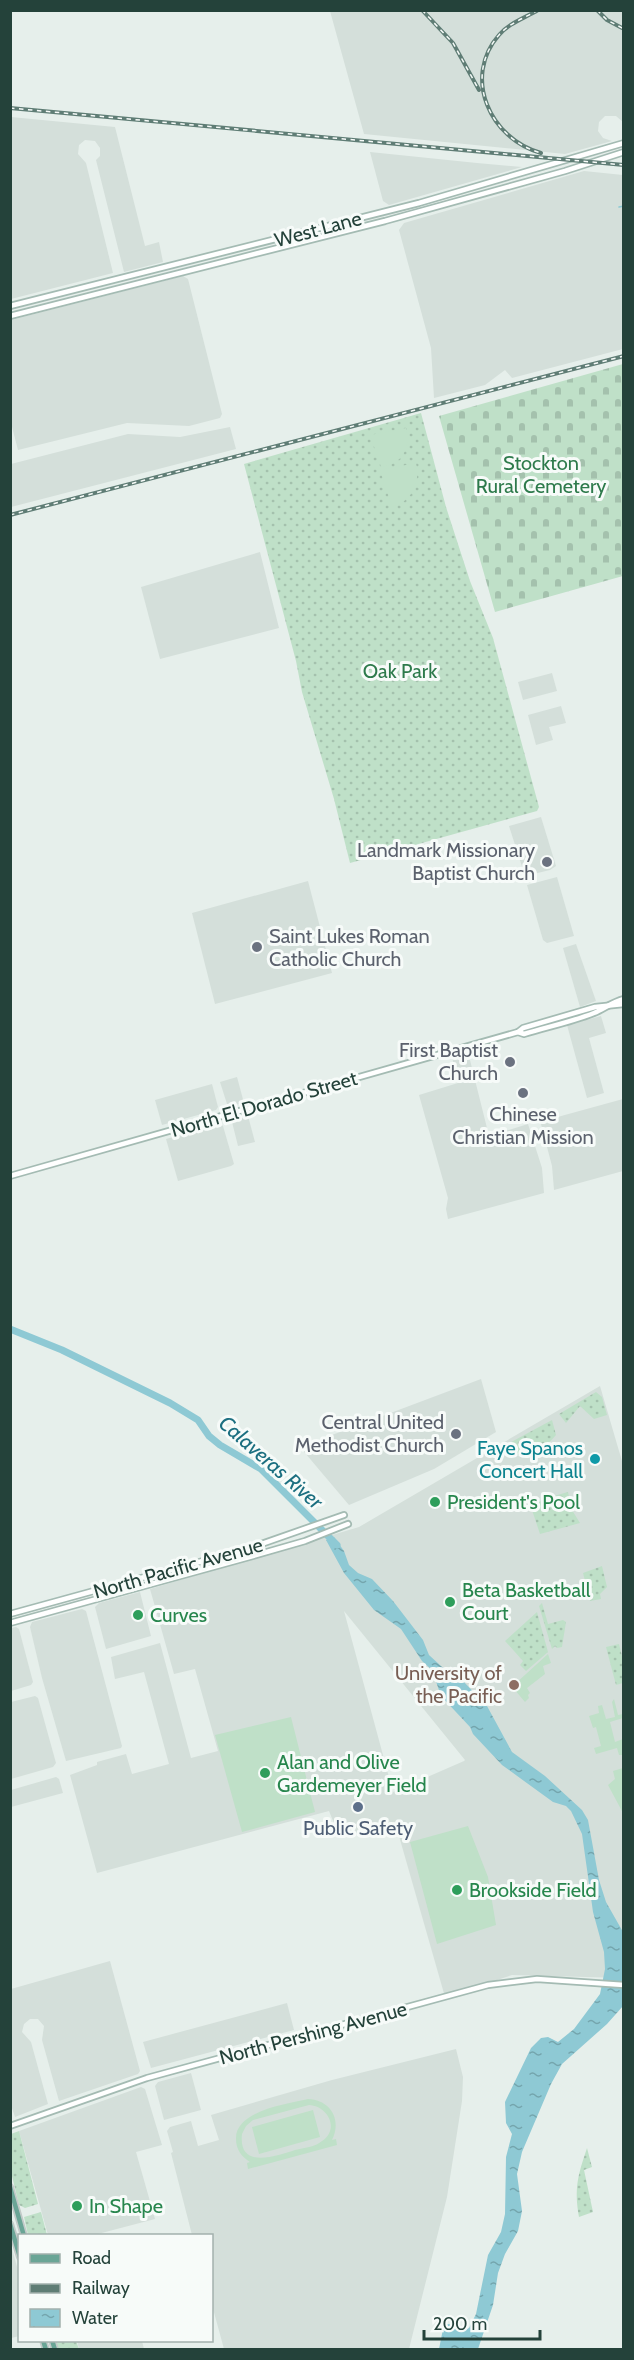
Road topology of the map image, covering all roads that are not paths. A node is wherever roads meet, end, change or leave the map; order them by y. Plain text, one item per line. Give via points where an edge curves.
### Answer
1 (624, 143) edge
2 (624, 152) edge
3 (10, 306) edge
4 (10, 316) edge
5 (624, 999) edge
6 (624, 1004) edge
7 (605, 1006) junction
8 (10, 1176) edge
9 (344, 1515) dead end
10 (348, 1524) dead end
11 (276, 1540) junction
12 (253, 1556) junction
13 (163, 1573) junction
14 (144, 1586) junction
15 (38, 1607) junction
16 (10, 1614) edge
17 (22, 1620) junction
18 (10, 1623) edge
19 (624, 1985) edge
20 (10, 2126) edge
21 (10, 2187) edge
22 (10, 2224) edge
23 (24, 2234) edge
24 (18, 2250) edge

1 - 3 main road, West Lane via 419,203
2 - 4 main road, West Lane via 360,228
5 - 7 main road, North El Dorado Street
6 - 7 main road, North El Dorado Street
7 - 8 main road, North El Dorado Street via 524,1034 518,1032
9 - 11 main road, North Pacific Avenue
10 - 12 main road, North Pacific Avenue
11 - 12 main road
11 - 13 main road, North Pacific Avenue
12 - 14 main road, North Pacific Avenue
13 - 14 main road via 160,1579
13 - 15 main road, North Pacific Avenue
14 - 17 main road, North Pacific Avenue
15 - 16 main road, North Pacific Avenue
15 - 17 main road
17 - 18 main road, North Pacific Avenue
19 - 20 main road, North Pershing Avenue via 570,1980 520,1980 488,1985 147,2078
21 - 23 main road
22 - 24 main road

